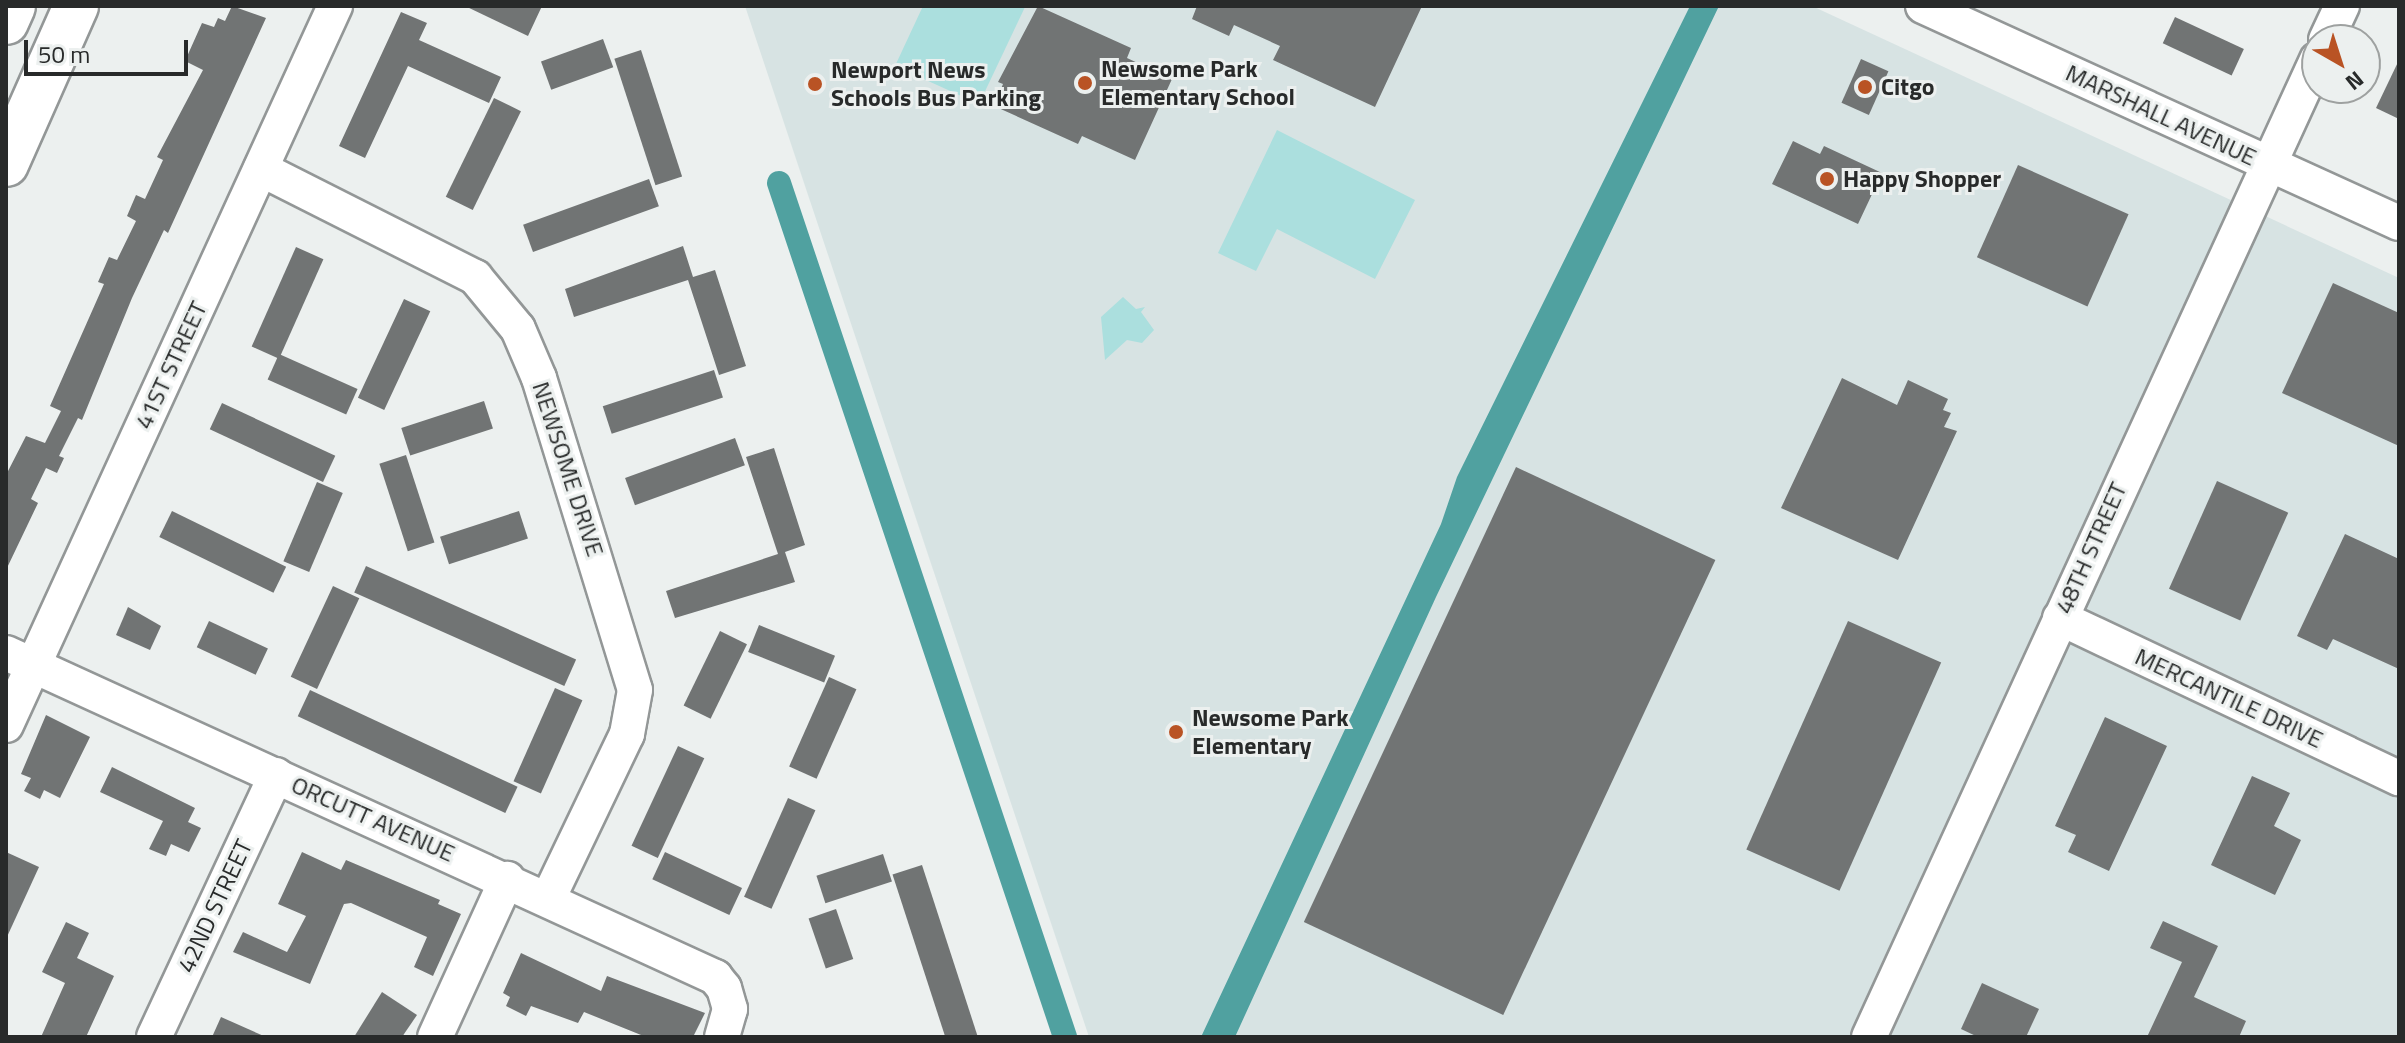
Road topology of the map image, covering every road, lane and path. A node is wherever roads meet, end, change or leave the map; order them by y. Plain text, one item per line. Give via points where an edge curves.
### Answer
1 (13, 6) edge
2 (76, 6) edge
3 (335, 6) edge
4 (1923, 6) edge
5 (6, 22) edge
6 (2301, 94) edge
7 (6, 164) edge
8 (2268, 165) junction
9 (261, 169) junction
10 (2399, 223) edge
11 (2060, 618) junction
12 (20, 659) edge
13 (6, 725) edge
14 (276, 775) junction
15 (2399, 778) edge
16 (507, 879) junction
17 (549, 897) junction
18 (154, 1037) edge
19 (435, 1037) edge
20 (722, 1037) edge
21 (1869, 1037) edge

1 - 5 highway
2 - 7 highway
3 - 9 street, 41ST STREET
4 - 8 street, MARSHALL AVENUE
6 - 8 street, 48TH STREET
8 - 10 street, MARSHALL AVENUE
8 - 11 street, 48TH STREET
9 - 12 street, 41ST STREET
9 - 17 street, NEWSOME DRIVE via 475,277 518,329 539,378 635,690 627,734
11 - 15 street, MERCANTILE DRIVE
11 - 21 street, 48TH STREET
12 - 13 street, 41ST STREET
12 - 14 street, ORCUTT AVENUE
14 - 16 street, ORCUTT AVENUE
14 - 18 street, 42ND STREET
16 - 17 street, ORCUTT AVENUE
16 - 19 street
17 - 20 street, ORCUTT AVENUE via 715,977 729,998

